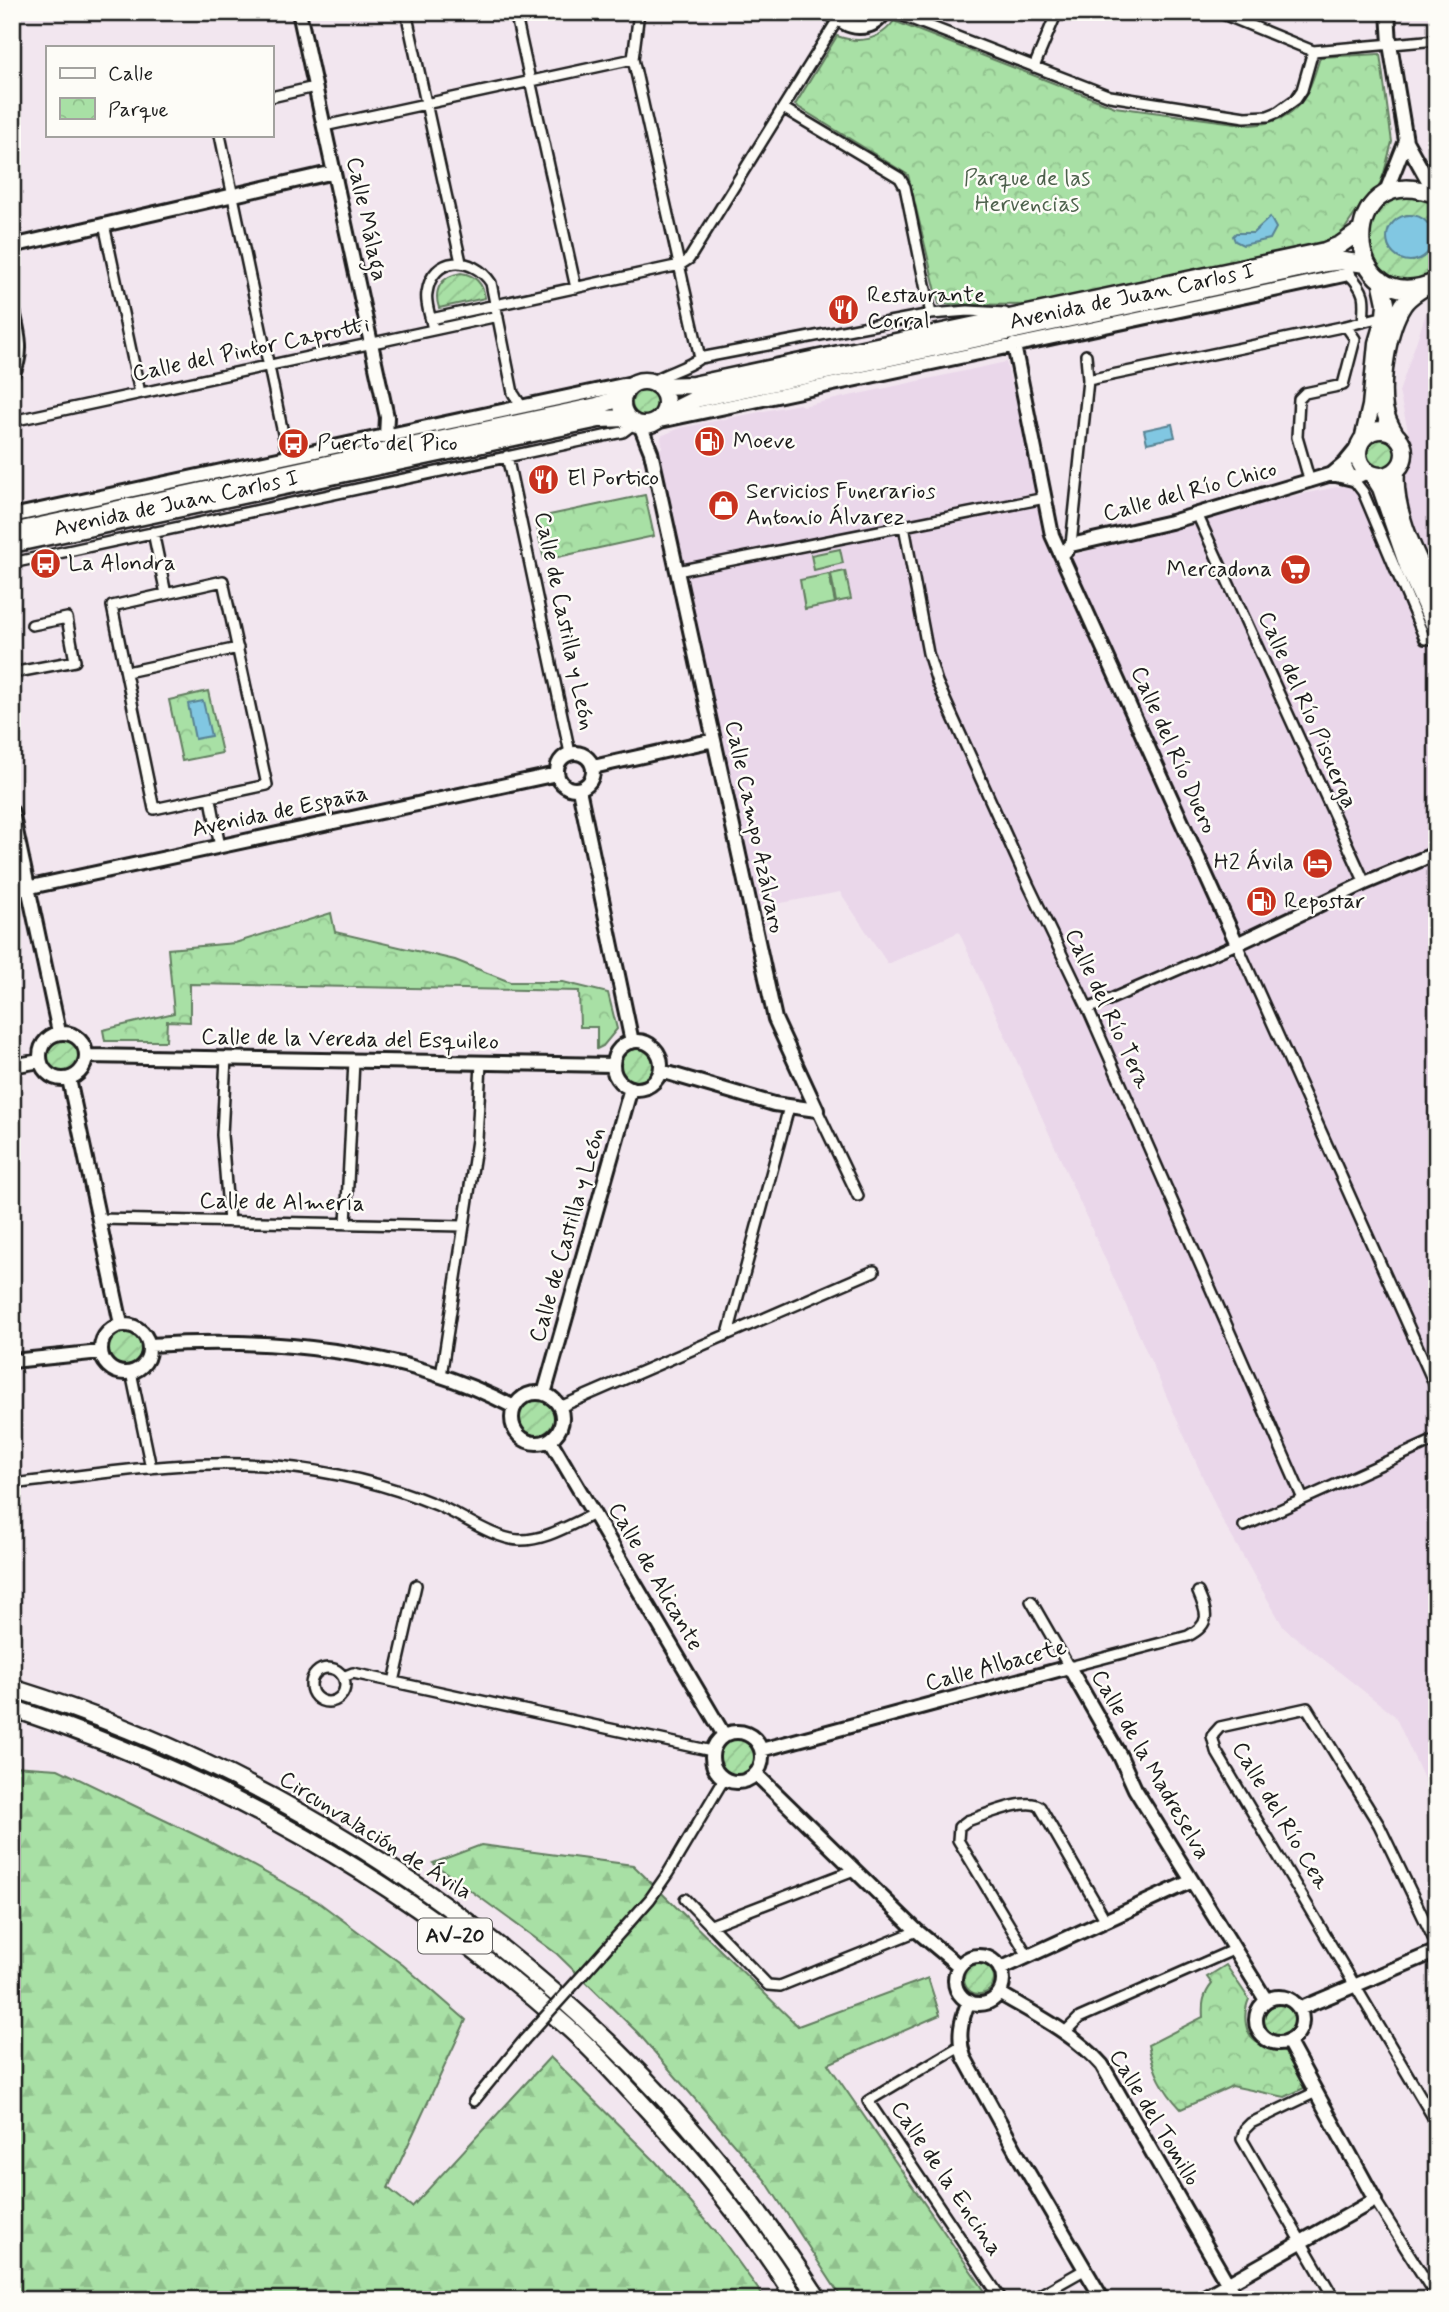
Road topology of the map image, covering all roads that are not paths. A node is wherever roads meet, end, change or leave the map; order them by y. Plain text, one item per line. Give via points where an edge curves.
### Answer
1 (299, 12) edge
2 (406, 12) edge
3 (515, 12) edge
4 (639, 12) edge
5 (885, 12) edge
6 (893, 12) edge
7 (1057, 12) edge
8 (1218, 12) edge
9 (1388, 12) edge
10 (835, 16) edge
11 (1437, 40) edge
12 (1390, 44) junction
13 (1313, 51) junction
14 (633, 59) junction
15 (1034, 67) junction
16 (530, 81) junction
17 (315, 87) junction
18 (273, 97) edge
19 (426, 104) junction
20 (783, 108) junction
21 (324, 126) junction
22 (220, 136) edge
23 (1406, 141) junction
24 (334, 172) junction
25 (1385, 194) junction
26 (233, 195) junction
27 (1436, 195) edge
28 (104, 225) junction
29 (1360, 231) junction
30 (12, 246) edge
31 (461, 262) junction
32 (680, 265) junction
33 (1373, 271) junction
34 (1349, 274) junction
35 (1430, 284) edge
36 (576, 288) junction
37 (495, 305) junction
38 (12, 307) edge
39 (932, 314) junction
40 (1028, 314) junction
41 (498, 316) junction
42 (1385, 316) junction
43 (431, 319) junction
44 (1363, 322) junction
45 (1346, 326) junction
46 (433, 330) junction
47 (371, 344) junction
48 (1014, 345) junction
49 (1086, 355) dead end
50 (700, 358) junction
51 (268, 366) junction
52 (12, 374) edge
53 (1088, 380) junction
54 (649, 384) junction
55 (140, 393) junction
56 (623, 397) junction
57 (516, 408) junction
58 (12, 421) edge
59 (646, 421) junction
60 (1395, 434) junction
61 (386, 436) junction
62 (1361, 441) junction
63 (507, 456) junction
64 (288, 457) junction
65 (1345, 463) junction
66 (1396, 471) junction
67 (1332, 474) junction
68 (1364, 475) junction
69 (1310, 482) junction
70 (1045, 498) junction
71 (1197, 514) junction
72 (12, 516) edge
73 (904, 526) junction
74 (12, 532) edge
75 (153, 532) junction
76 (12, 544) edge
77 (1067, 550) junction
78 (12, 563) edge
79 (677, 571) junction
80 (166, 594) junction
81 (1437, 599) edge
82 (32, 625) dead end
83 (1437, 631) edge
84 (1437, 638) edge
85 (238, 648) junction
86 (127, 672) junction
87 (12, 673) edge
88 (714, 740) junction
89 (570, 753) junction
90 (593, 767) junction
91 (557, 774) junction
92 (579, 789) junction
93 (211, 799) junction
94 (12, 812) edge
95 (220, 847) junction
96 (1437, 853) edge
97 (1365, 883) junction
98 (28, 888) junction
99 (12, 891) edge
100 (1237, 944) junction
101 (1088, 1009) junction
102 (59, 1032) junction
103 (632, 1042) junction
104 (87, 1056) junction
105 (226, 1058) junction
106 (40, 1061) junction
107 (354, 1061) junction
108 (481, 1063) junction
109 (613, 1065) junction
110 (12, 1066) edge
111 (661, 1071) junction
112 (69, 1079) junction
113 (631, 1088) junction
114 (789, 1107) junction
115 (817, 1110) junction
116 (858, 1196) dead end
117 (99, 1219) junction
118 (229, 1222) junction
119 (346, 1224) junction
120 (464, 1226) junction
121 (874, 1271) dead end
122 (121, 1324) junction
123 (728, 1334) junction
124 (150, 1345) junction
125 (101, 1352) junction
126 (12, 1361) edge
127 (131, 1372) junction
128 (441, 1376) junction
129 (1437, 1390) edge
130 (544, 1394) junction
131 (514, 1407) junction
132 (560, 1407) junction
133 (1437, 1439) edge
134 (551, 1440) junction
135 (151, 1468) junction
136 (12, 1484) edge
137 (1303, 1499) junction
138 (594, 1514) junction
139 (1244, 1526) dead end
140 (416, 1584) dead end
141 (1198, 1592) dead end
142 (1031, 1601) dead end
143 (1069, 1667) junction
144 (343, 1676) junction
145 (394, 1682) junction
146 (12, 1688) edge
147 (12, 1708) edge
148 (724, 1735) junction
149 (761, 1750) junction
150 (712, 1751) junction
151 (756, 1774) junction
152 (724, 1779) junction
153 (854, 1870) junction
154 (1192, 1881) junction
155 (685, 1899) dead end
156 (1106, 1921) junction
157 (711, 1925) junction
158 (917, 1931) junction
159 (1437, 1949) edge
160 (1233, 1950) junction
161 (1028, 1956) junction
162 (959, 1966) junction
163 (1000, 1969) junction
164 (1356, 1985) junction
165 (999, 1993) junction
166 (1266, 2000) junction
167 (969, 2001) junction
168 (1299, 2009) junction
169 (1065, 2032) junction
170 (1288, 2041) junction
171 (960, 2046) junction
172 (1316, 2092) junction
173 (474, 2101) dead end
174 (1434, 2113) edge
175 (1437, 2124) edge
176 (1375, 2200) junction
177 (1300, 2243) junction
178 (1084, 2270) junction
179 (1227, 2283) junction
180 (1437, 2298) edge
181 (796, 2300) edge
182 (819, 2300) edge
183 (1002, 2300) edge
184 (1031, 2300) edge
185 (1102, 2300) edge
186 (1199, 2300) edge
187 (1237, 2300) edge
188 (1335, 2300) edge

1 - 17 street, Calle Málaga
2 - 19 street
3 - 16 street
4 - 14 street
5 - 10 street via 874,24 855,28
6 - 15 street
7 - 15 street
8 - 13 street
9 - 12 street
10 - 20 street
11 - 12 street
12 - 13 street
12 - 23 street
13 - 15 street via 1296,99 1278,112 1257,117 1121,99
14 - 16 street
14 - 32 street
16 - 19 street
16 - 36 street
17 - 18 street
17 - 21 street, Calle Málaga
19 - 21 street
19 - 31 street
20 - 32 street
20 - 39 street via 900,178
21 - 24 street, Calle Málaga
22 - 26 street
23 - 25 street
23 - 27 street
24 - 26 street
24 - 47 street, Calle Málaga
25 - 27 highway via 1420,188
25 - 29 highway via 1364,217
26 - 28 street
26 - 51 street
28 - 30 street
28 - 55 street
29 - 33 highway via 1360,248
29 - 40 highway, Avenida de Juan Carlos I via 1325,251
31 - 37 street via 484,273
31 - 43 street via 444,266 431,278 426,295
32 - 36 street
32 - 50 street
33 - 34 street, Avenida de Juan Carlos I
33 - 35 highway via 1394,286 1409,289
33 - 42 highway via 1386,303
33 - 59 highway, Avenida de Juan Carlos I via 1343,261 1326,263 696,399
34 - 44 street via 1362,287
34 - 48 street, Avenida de Juan Carlos I
35 - 60 highway via 1408,298 1388,346 1384,408
36 - 37 street
37 - 41 street
37 - 43 street
38 - 52 street via 20,342
39 - 40 street
39 - 50 street
40 - 54 highway, Avenida de Juan Carlos I via 694,385
41 - 46 street, Calle del Pintor Caprotti
41 - 57 street
42 - 44 street
42 - 62 highway
43 - 46 street
44 - 45 street
45 - 53 street
45 - 69 street via 1355,339 1343,385 1305,393 1299,399 1297,437
46 - 47 street, Calle del Pintor Caprotti
47 - 51 street, Calle del Pintor Caprotti
47 - 61 street, Calle Málaga via 387,417
48 - 59 street, Avenida de Juan Carlos I
48 - 70 street, Calle del Río Duero
49 - 53 street
50 - 54 street
51 - 55 street, Calle del Pintor Caprotti
51 - 64 street
53 - 77 street
54 - 56 highway via 628,388
54 - 57 street, Avenida de Juan Carlos I
54 - 59 highway via 665,395 666,406
55 - 58 street, Calle del Pintor Caprotti
56 - 59 highway via 623,409
56 - 74 highway, Avenida de Juan Carlos I
57 - 61 street, Avenida de Juan Carlos I
59 - 63 street, Avenida de Juan Carlos I via 623,432
59 - 76 highway, Avenida de Juan Carlos I via 599,419
59 - 79 street, Calle Campo Azálvaro
60 - 62 highway via 1382,429
60 - 66 highway via 1404,454
61 - 64 street, Avenida de Juan Carlos I
62 - 65 street, Calle del Río Chico
62 - 68 highway via 1358,460
63 - 75 street, Avenida de Juan Carlos I
63 - 89 street, Calle de Castilla y León
64 - 72 street, Avenida de Juan Carlos I
65 - 67 street, Calle del Río Chico
65 - 68 street
66 - 68 highway
66 - 81 highway via 1394,486 1404,521
67 - 68 street
67 - 69 street, Calle del Río Chico
68 - 83 highway via 1381,488
68 - 84 street via 1363,492 1425,639
69 - 71 street, Calle del Río Chico
70 - 73 street
70 - 77 street, Calle del Río Duero via 1052,535
71 - 77 street, Calle del Río Chico
71 - 97 street, Calle del Río Pisuerga
73 - 79 street
73 - 101 street, Calle del Río Tera via 937,682
75 - 78 street, Avenida de Juan Carlos I
75 - 80 street
77 - 100 street, Calle del Río Duero
79 - 88 street, Calle Campo Azálvaro
80 - 85 street via 223,581
80 - 86 street via 112,606
82 - 87 street via 67,618 75,661
85 - 86 street
85 - 93 street via 267,785
86 - 93 street via 154,809
88 - 90 street
88 - 115 street, Calle Campo Azálvaro via 775,1019
89 - 90 street via 584,755
89 - 91 street via 559,761
90 - 92 street via 590,781
91 - 92 street via 565,786
91 - 95 street, Avenida de España
92 - 103 street
93 - 95 street
94 - 98 street
95 - 98 street, Avenida de España
96 - 97 street
97 - 100 street
98 - 99 street, Avenida de España
98 - 102 street
100 - 101 street
100 - 129 street, Calle del Río Duero
101 - 137 street, Calle del Río Tera
102 - 104 street via 72,1034 83,1043
102 - 106 street via 40,1048
103 - 109 street via 622,1046
103 - 111 street via 655,1049
104 - 105 street, Calle de la Vereda del Esquileo
104 - 112 street via 85,1066
105 - 107 street, Calle de la Vereda del Esquileo
105 - 118 street via 222,1135
106 - 110 street
106 - 112 street via 57,1079
107 - 108 street, Calle de la Vereda del Esquileo
107 - 119 street
108 - 109 street, Calle de la Vereda del Esquileo
108 - 120 street via 477,1140
109 - 113 street via 622,1084
111 - 113 street via 655,1082
111 - 114 street
112 - 117 street
113 - 130 street, Calle de Castilla y León
114 - 115 street
114 - 123 street
115 - 116 street, Calle Campo Azálvaro
117 - 118 street, Calle de Almería
117 - 122 street
118 - 119 street, Calle de Almería
119 - 120 street, Calle de Almería
120 - 128 street
121 - 123 street
122 - 124 street via 145,1333
122 - 125 street via 110,1330
123 - 132 street
124 - 127 street via 141,1367
124 - 128 street via 227,1342 318,1348
125 - 126 street
125 - 127 street via 117,1372
127 - 135 street
128 - 131 street
130 - 131 street via 533,1393
130 - 132 street
131 - 134 street via 516,1432 538,1443
132 - 134 street via 559,1431
133 - 137 street
134 - 138 street, Calle de Alicante
135 - 136 street
135 - 138 street via 239,1464 357,1479 403,1492 516,1540 550,1534
137 - 139 street
138 - 148 street, Calle de Alicante
140 - 145 street
141 - 143 street, Calle Albacete via 1207,1612 1199,1631
142 - 143 street, Calle de la Madreselva
143 - 149 street, Calle Albacete
143 - 154 street, Calle de la Madreselva via 1135,1789
144 - 144 street via 335,1669 314,1673 312,1694 320,1702 331,1703 341,1697
144 - 145 street via 353,1673
145 - 150 street
146 - 182 highway, Circunvalación de Ávila / AV-20 via 81,1710 256,1788 387,1865 503,1948 621,2055 687,2124
147 - 181 highway, Circunvalación de Ávila / AV-20 via 191,1777 321,1845 430,1917 566,2026 616,2076 725,2199
148 - 149 street via 746,1734
148 - 150 street
149 - 151 street via 762,1763
150 - 152 street via 716,1772
151 - 152 street via 735,1782
151 - 153 street
152 - 173 street, bridge via 650,1899
153 - 157 street
153 - 158 street
154 - 156 street
154 - 160 street, Calle de la Madreselva
155 - 157 street
156 - 161 street
156 - 161 street via 1035,1803 1024,1802 967,1821 959,1827 958,1840
157 - 158 street via 760,1979 780,1986
158 - 162 street
159 - 164 street, Calle del Río Cea
159 - 164 street, Calle del Río Cea via 1379,1825 1307,1708 1220,1727 1212,1736 1216,1751
160 - 166 street, Calle de la Madreselva
160 - 169 street via 1079,2018
161 - 163 street
162 - 163 street via 977,1956 990,1959
162 - 167 street via 956,1986
163 - 165 street
164 - 168 street, Calle del Río Cea
164 - 174 street, Calle del Río Cea
165 - 167 street via 988,2001
165 - 169 street, Calle del Tomillo
166 - 168 street via 1288,1998
166 - 170 street via 1256,2013 1257,2028 1271,2042
167 - 171 street via 961,2021
168 - 170 street via 1302,2024
169 - 179 street, Calle del Tomillo via 1102,2065
170 - 172 street
171 - 178 street
171 - 183 street, Calle de la Encina via 868,2101
172 - 176 street
172 - 177 street via 1251,2123 1242,2138
174 - 175 street, Calle del Río Cea
176 - 177 street
176 - 180 street
177 - 179 street
177 - 188 street
178 - 184 street
178 - 185 street
179 - 186 street
179 - 187 street, Calle del Tomillo

